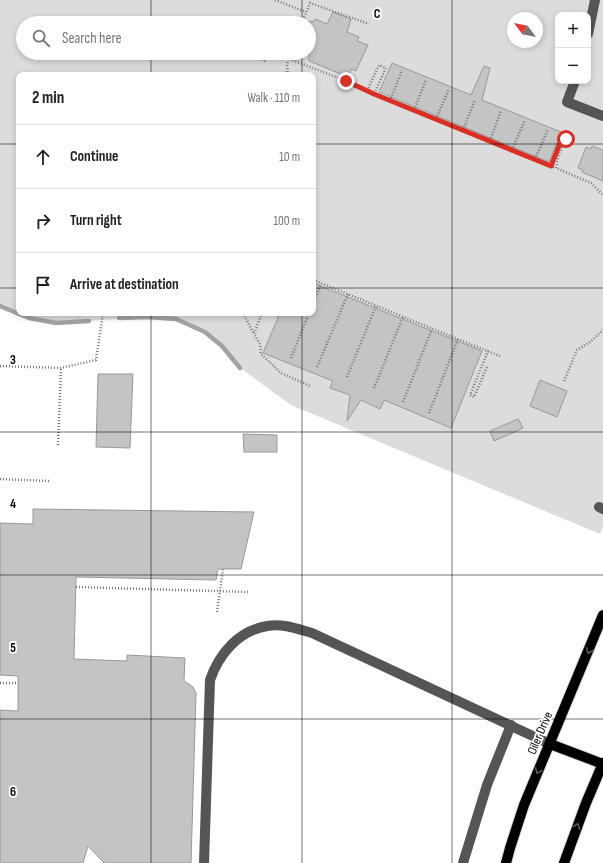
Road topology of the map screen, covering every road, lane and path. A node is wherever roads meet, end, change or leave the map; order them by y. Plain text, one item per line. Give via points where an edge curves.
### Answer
1 (275, 0) edge
2 (595, 0) edge
3 (306, 12) junction
4 (305, 16) edge
5 (591, 19) edge
6 (369, 24) dead end
7 (287, 60) edge
8 (292, 60) edge
9 (402, 70) dead end
10 (287, 72) edge
11 (426, 80) dead end
12 (346, 81) junction
13 (574, 84) edge
14 (343, 89) dead end
15 (448, 89) dead end
16 (367, 91) junction
17 (374, 94) junction
18 (390, 100) junction
19 (475, 100) dead end
20 (414, 110) junction
21 (501, 110) dead end
22 (603, 116) edge
23 (436, 119) junction
24 (525, 120) dead end
25 (548, 129) dead end
26 (463, 130) junction
27 (490, 141) junction
28 (512, 150) junction
29 (535, 159) junction
30 (551, 166) junction
31 (556, 168) junction
32 (603, 195) edge
33 (316, 282) edge
34 (321, 284) junction
35 (348, 294) junction
36 (316, 296) edge
37 (376, 306) junction
38 (103, 316) edge
39 (245, 316) edge
40 (261, 316) edge
41 (308, 316) edge
42 (403, 317) junction
43 (432, 328) junction
44 (603, 330) edge
45 (254, 334) junction
46 (458, 339) junction
47 (488, 351) junction
48 (502, 357) dead end
49 (291, 358) dead end
50 (0, 366) edge
51 (317, 367) dead end
52 (487, 367) dead end
53 (61, 368) junction
54 (347, 377) dead end
55 (564, 381) dead end
56 (310, 386) dead end
57 (374, 388) dead end
58 (403, 402) dead end
59 (429, 413) dead end
60 (58, 445) dead end
61 (0, 479) edge
62 (49, 481) dead end
63 (223, 569) dead end
64 (76, 587) dead end
65 (220, 592) junction
66 (248, 592) dead end
67 (217, 612) dead end
68 (603, 615) edge
69 (0, 683) edge
70 (18, 683) dead end
71 (511, 725) junction
72 (550, 744) junction
73 (603, 764) edge
74 (204, 863) edge
75 (463, 863) edge
76 (506, 863) edge
77 (564, 863) edge

1 - 3 path
2 - 5 lane
3 - 4 path
3 - 6 path via 310,3
7 - 10 path
8 - 12 path
9 - 18 path
11 - 20 path
12 - 14 path
12 - 16 path
13 - 22 lane via 567,102
15 - 23 path
16 - 17 path
16 - 17 path via 379,66 386,68
17 - 18 path
18 - 20 path
19 - 26 path
20 - 23 path
21 - 27 path
23 - 26 path
24 - 28 path
25 - 29 path
26 - 27 path
27 - 28 path
28 - 29 path
29 - 30 path
30 - 31 path
30 - 31 path via 562,138 566,139
31 - 32 path via 591,183
33 - 34 path
34 - 35 path
34 - 36 path
35 - 37 path
35 - 51 path
37 - 42 path
37 - 54 path
38 - 53 path via 96,360
39 - 45 path
40 - 45 path
41 - 49 path
42 - 43 path
42 - 57 path
43 - 46 path
43 - 58 path
44 - 55 path via 577,350
45 - 56 path via 260,344 261,354 267,361 288,377
46 - 47 path
46 - 59 path
47 - 48 path
47 - 52 path via 470,395 474,397
50 - 53 path
53 - 60 path
61 - 62 path
63 - 65 path
64 - 65 path
65 - 66 path
65 - 67 path
68 -> 72 main road, Oiler Drive
69 - 70 path
71 - 72 lane
71 - 74 lane via 312,633 288,626 268,626 249,631 222,654 214,666 210,680
71 - 75 lane via 487,785
72 - 73 main road
72 -> 76 main road, Oiler Drive via 524,805
77 -> 73 main road

